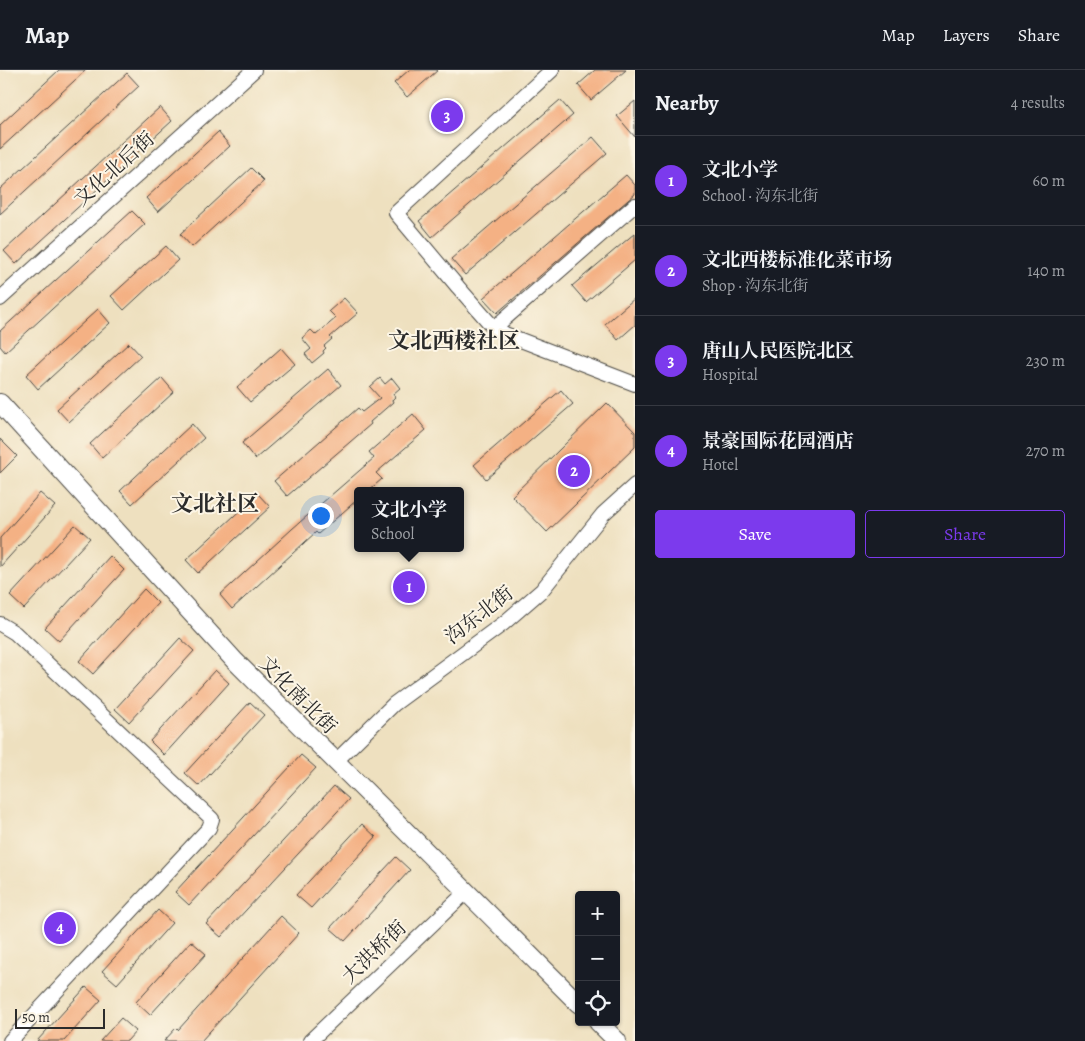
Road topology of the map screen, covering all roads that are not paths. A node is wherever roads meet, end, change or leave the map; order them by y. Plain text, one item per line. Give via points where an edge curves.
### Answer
1 (254, 70) edge
2 (552, 70) edge
3 (635, 205) edge
4 (0, 299) edge
5 (494, 328) junction
6 (635, 384) edge
7 (0, 403) edge
8 (635, 485) edge
9 (0, 624) edge
10 (334, 762) junction
11 (466, 892) junction
12 (575, 1000) edge
13 (602, 1026) edge
14 (10, 1041) edge
15 (310, 1041) edge
16 (616, 1041) edge

1 - 4 street, 文化北后街
2 - 5 street via 396,213
3 - 5 street
5 - 6 street
7 - 10 street, 文化南北街 via 234,660
8 - 10 street, 沟东北街 via 603,514 542,590 504,623 394,704
9 - 14 street via 15,633 212,819 210,828
10 - 11 street, 文化南北街
11 - 12 street, 文化南北街
11 - 15 street, 大洪桥街
13 - 16 street

